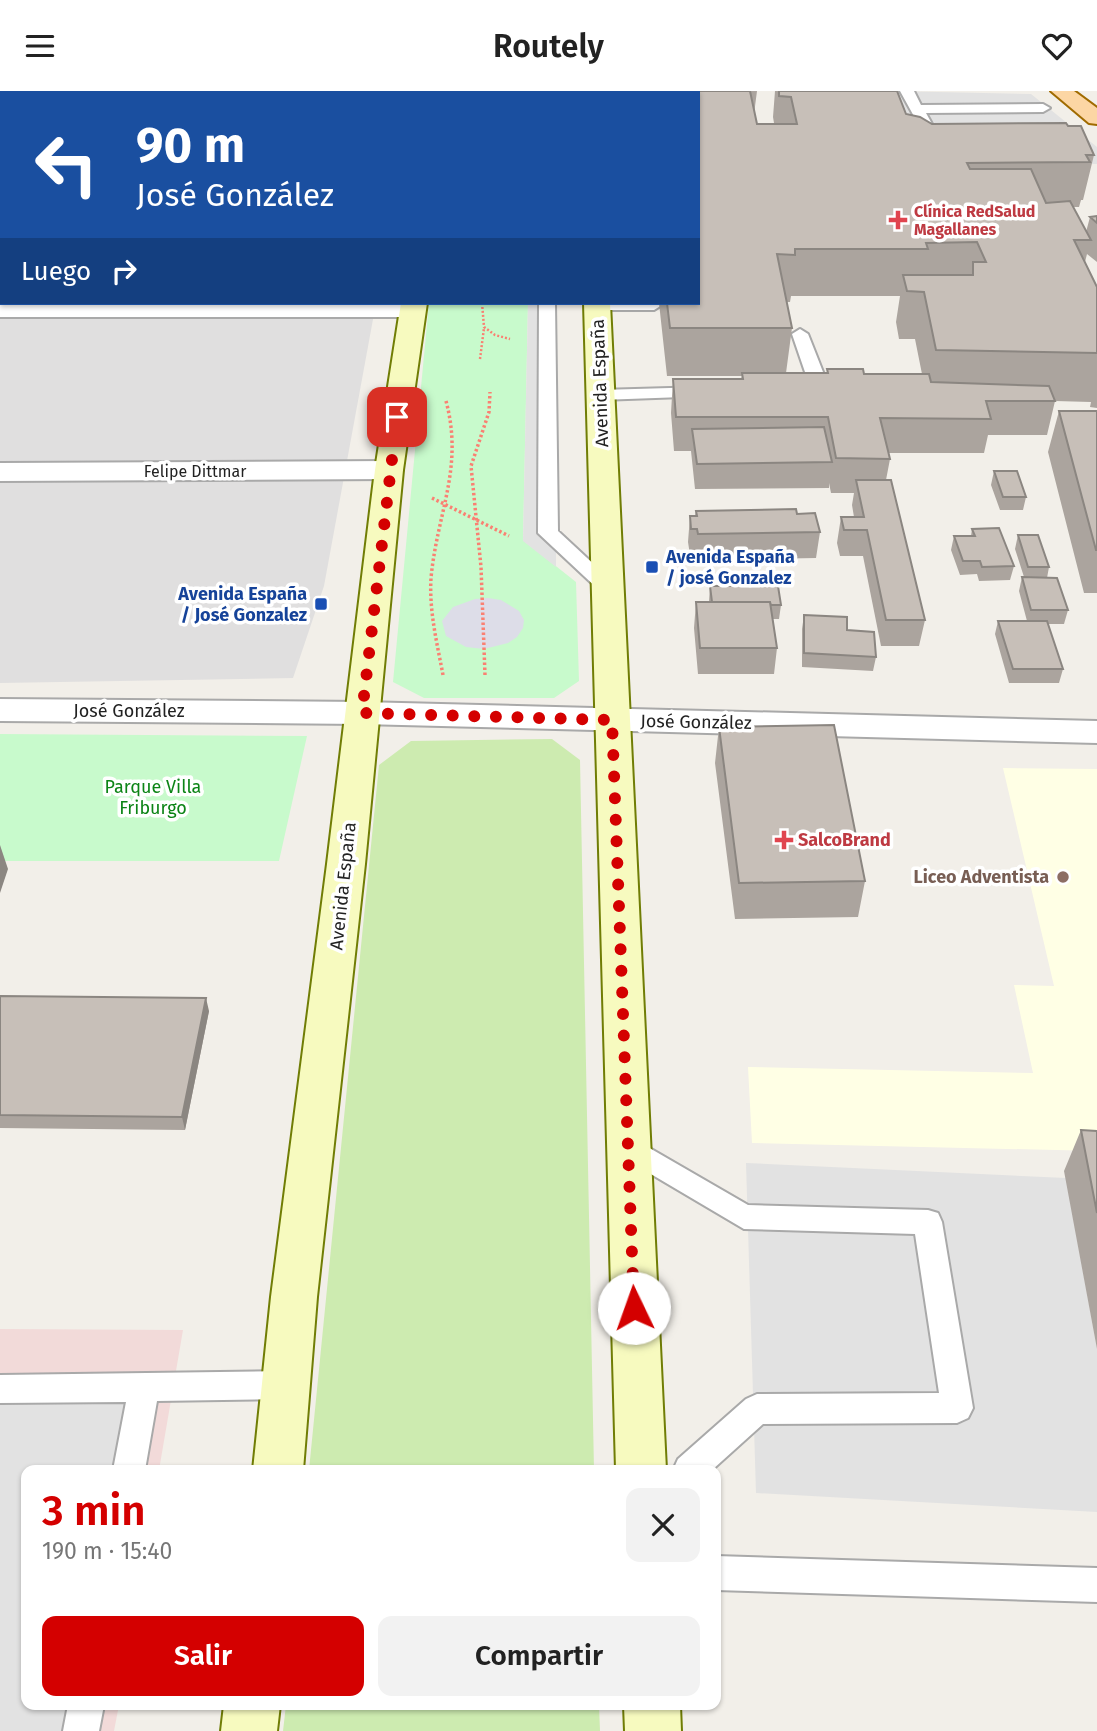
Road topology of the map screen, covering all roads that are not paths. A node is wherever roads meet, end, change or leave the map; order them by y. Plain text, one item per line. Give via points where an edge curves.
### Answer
1 (907, 91) edge
2 (1061, 91) edge
3 (1043, 108) dead end
4 (916, 109) junction
5 (1097, 117) edge
6 (956, 146) edge
7 (547, 305) edge
8 (597, 305) edge
9 (413, 306) edge
10 (0, 309) edge
11 (800, 334) dead end
12 (770, 391) edge
13 (718, 392) edge
14 (600, 395) junction
15 (389, 470) junction
16 (0, 472) edge
17 (607, 587) junction
18 (0, 710) edge
19 (362, 713) junction
20 (612, 720) junction
21 (1097, 732) edge
22 (626, 1146) junction
23 (287, 1385) junction
24 (144, 1387) junction
25 (0, 1389) edge
26 (130, 1465) edge
27 (279, 1465) edge
28 (641, 1465) edge
29 (695, 1465) edge
30 (721, 1573) edge
31 (1097, 1585) edge
32 (85, 1710) edge
33 (251, 1710) edge
34 (652, 1710) edge
35 (80, 1731) edge
36 (249, 1731) edge
37 (653, 1731) edge

1 - 4 lane
2 - 5 main road
3 - 4 lane
4 - 6 lane via 935,140
7 - 17 lane via 548,533
8 - 14 main road, Avenida España
9 - 10 street
9 - 15 main road, Avenida España
11 - 12 lane via 814,372 808,384 796,390
13 - 14 lane
14 - 17 main road, Avenida España
15 - 16 street, Felipe Dittmar
15 - 19 main road, Avenida España
17 - 20 main road, Avenida España
18 - 19 street, José González
19 - 20 street, José González
19 - 23 main road, Avenida España
20 - 21 street, José González
20 - 22 main road, Avenida España
22 - 28 main road, Avenida España
22 - 29 lane via 744,1217 928,1222 957,1408 757,1409
23 - 24 lane
23 - 27 main road, Avenida España
24 - 25 lane
24 - 26 lane
30 - 31 lane
32 - 35 lane
33 - 36 main road
34 - 37 main road

